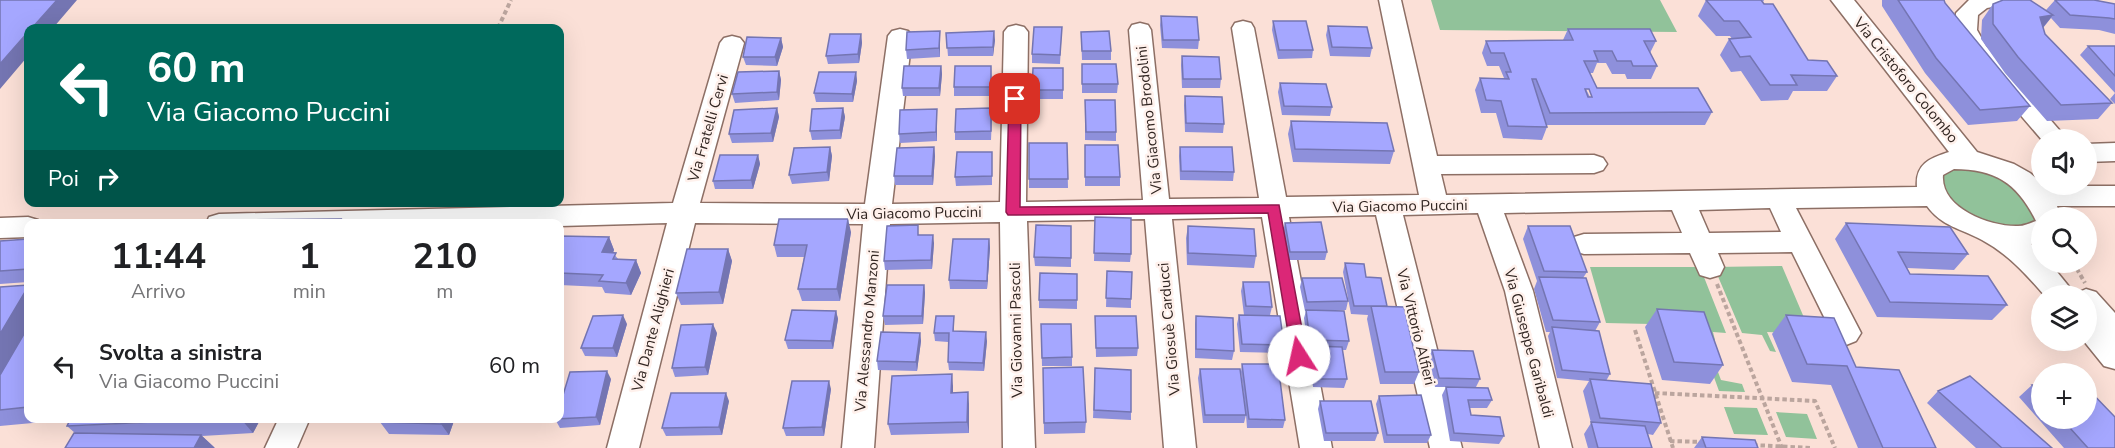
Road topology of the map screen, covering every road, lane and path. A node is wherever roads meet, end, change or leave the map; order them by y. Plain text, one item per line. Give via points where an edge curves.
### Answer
1 (510, 0) edge
2 (1390, 0) edge
3 (1842, 0) edge
4 (1995, 0) edge
5 (500, 24) edge
6 (1243, 28) dead end
7 (1140, 30) dead end
8 (1016, 32) dead end
9 (900, 36) dead end
10 (732, 43) dead end
11 (2046, 129) edge
12 (2115, 152) edge
13 (2097, 153) edge
14 (1969, 160) junction
15 (1594, 164) dead end
16 (1426, 165) junction
17 (1933, 196) junction
18 (2115, 196) edge
19 (1779, 200) junction
20 (1682, 202) junction
21 (1580, 203) junction
22 (1488, 205) junction
23 (1387, 206) junction
24 (1435, 206) junction
25 (2043, 207) edge
26 (1274, 208) junction
27 (1158, 210) junction
28 (1013, 212) junction
29 (684, 213) junction
30 (877, 214) junction
31 (464, 219) edge
32 (24, 227) edge
33 (0, 228) edge
34 (1991, 233) junction
35 (2031, 233) edge
36 (1800, 242) junction
37 (1706, 255) junction
38 (2063, 285) edge
39 (2097, 315) edge
40 (1635, 330) dead end
41 (1846, 333) dead end
42 (2115, 333) edge
43 (2097, 337) edge
44 (2115, 357) edge
45 (1655, 393) junction
46 (1761, 398) junction
47 (293, 423) edge
48 (1670, 441) junction
49 (1715, 443) edge
50 (1748, 444) edge
51 (1782, 447) edge
52 (281, 448) edge
53 (623, 448) edge
54 (858, 448) edge
55 (1019, 448) edge
56 (1180, 448) edge
57 (1316, 448) edge
58 (1446, 448) edge
59 (1556, 448) edge
60 (1673, 448) edge
61 (1812, 448) edge
62 (1835, 448) edge

1 - 5 path
2 - 16 street
3 - 14 street, Via Cristoforo Colombo
4 - 11 street via 1980,3 1967,13 1966,30 1977,50
6 - 26 street
7 - 27 street, Via Giacomo Brodolini
8 - 28 street, Via Giovanni Pascoli
9 - 30 street, Via Alessandro Manzoni
10 - 29 street, Via Fratelli Cervi
12 - 13 street
14 - 17 street via 1938,164 1930,172 1928,183
14 - 25 street via 2016,177
15 - 16 street
16 - 24 street
17 - 19 street, Via Giacomo Puccini
17 - 34 street via 1957,218
18 - 25 street
19 - 20 street, Via Giacomo Puccini
19 - 36 street
20 - 21 street, Via Giacomo Puccini
20 - 37 street
21 - 22 street, Via Giacomo Puccini
21 - 37 street via 1590,244
22 - 24 street, Via Giacomo Puccini
22 - 59 street, Via Giuseppe Garibaldi via 1518,291
23 - 24 street, Via Giacomo Puccini
23 - 26 street, Via Giacomo Puccini
23 - 58 street, Via Vittorio Alfieri
26 - 27 street, Via Giacomo Puccini
26 - 57 street
27 - 28 street, Via Giacomo Puccini
27 - 56 street, Via Giosuè Carducci
28 - 30 street, Via Giacomo Puccini
28 - 55 street, Via Giovanni Pascoli
29 - 30 street, Via Giacomo Puccini
29 - 31 street, Via Giacomo Puccini
29 - 53 street, Via Dante Alighieri
30 - 54 street, Via Alessandro Manzoni
32 - 33 street
34 - 35 street
34 - 38 street
36 - 37 street
36 - 41 street
37 - 46 path
39 - 42 street
40 - 45 path
43 - 44 street
45 - 46 path
45 - 48 path
46 - 51 path
46 - 62 path via 1815,401
47 - 52 street
48 - 49 path
48 - 60 path
50 - 51 path
51 - 61 path

